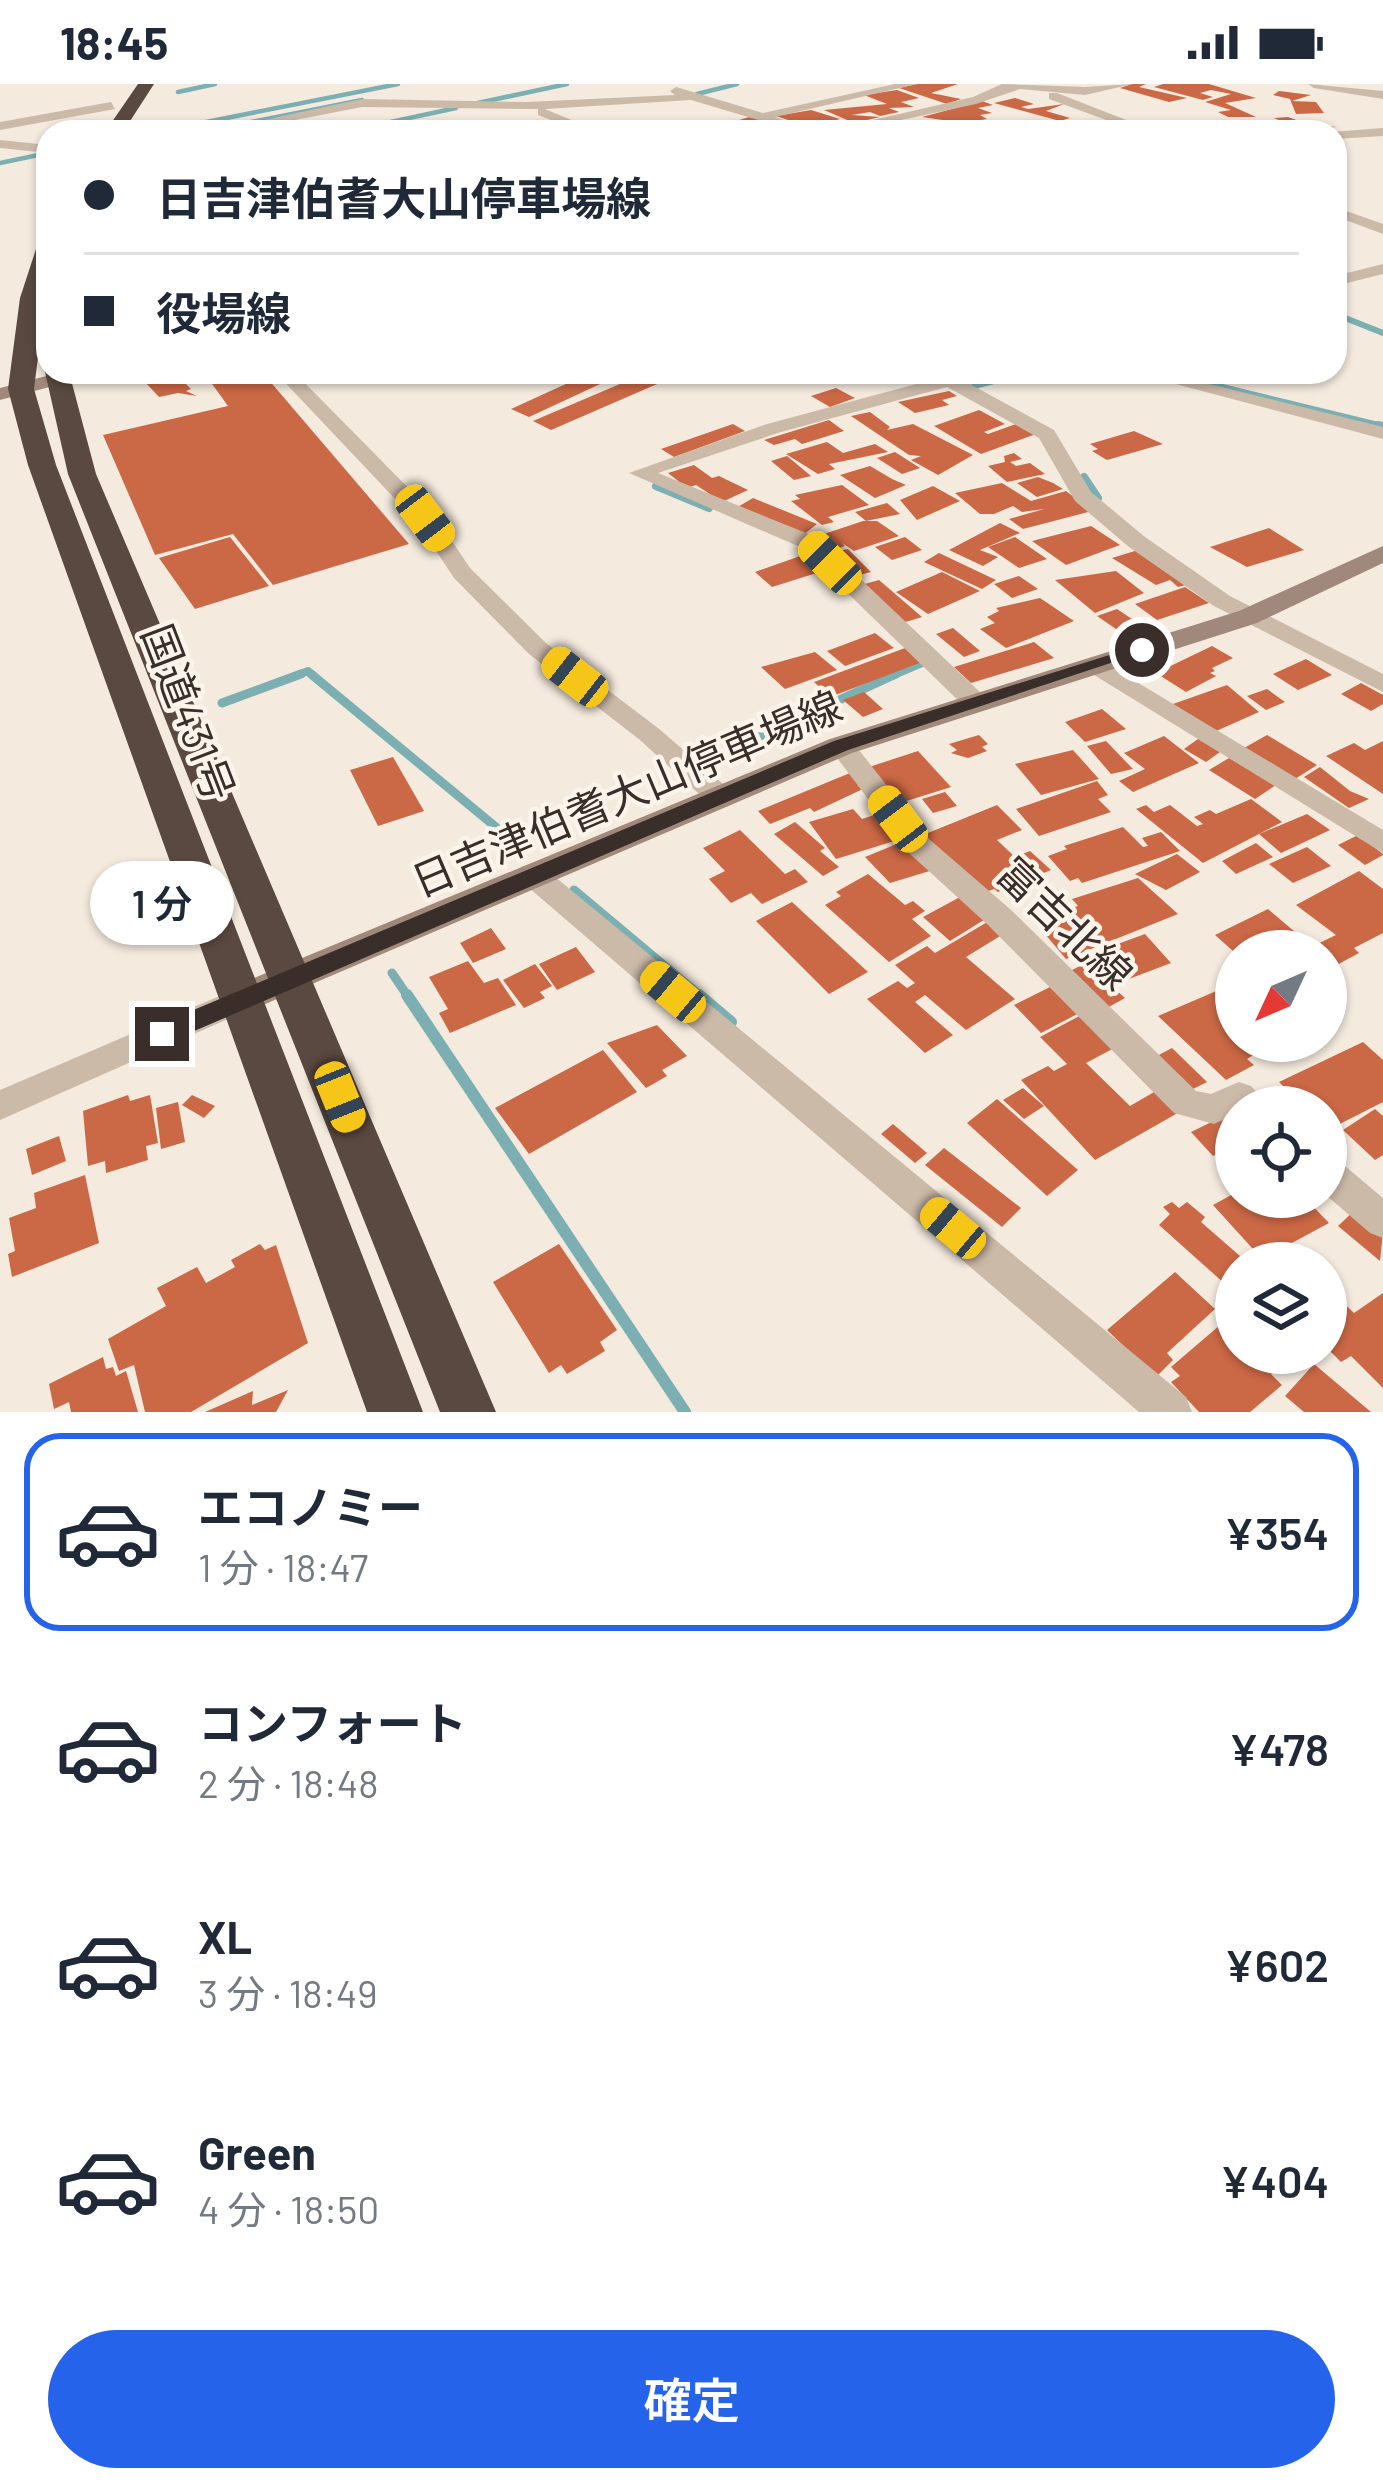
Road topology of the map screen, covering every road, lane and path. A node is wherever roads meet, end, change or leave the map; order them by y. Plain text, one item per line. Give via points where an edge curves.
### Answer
1 (146, 84) edge
2 (167, 84) edge
3 (656, 84) edge
4 (911, 84) edge
5 (1126, 84) edge
6 (1314, 84) edge
7 (1012, 85) edge
8 (716, 87) dead end
9 (1046, 89) junction
10 (689, 95) junction
11 (1383, 95) edge
12 (111, 106) dead end
13 (527, 106) junction
14 (762, 116) junction
15 (122, 120) edge
16 (144, 120) edge
17 (275, 120) edge
18 (563, 120) edge
19 (774, 120) edge
20 (883, 120) edge
21 (1116, 120) edge
22 (0, 126) edge
23 (1383, 132) edge
24 (1347, 134) edge
25 (1347, 144) edge
26 (0, 145) edge
27 (1378, 145) edge
28 (36, 147) edge
29 (1347, 216) edge
30 (1383, 229) edge
31 (1383, 269) edge
32 (1347, 278) edge
33 (36, 282) edge
34 (69, 384) edge
35 (296, 384) edge
36 (938, 384) edge
37 (960, 384) edge
38 (1187, 384) edge
39 (10, 391) edge
40 (1383, 433) edge
41 (1383, 554) edge
42 (1248, 616) junction
43 (1095, 665) junction
44 (1383, 684) edge
45 (973, 700) junction
46 (841, 746) junction
47 (718, 796) junction
48 (1383, 843) edge
49 (532, 874) junction
50 (292, 979) junction
51 (243, 998) junction
52 (0, 1106) edge
53 (1215, 1108) edge
54 (1347, 1190) edge
55 (1383, 1221) edge
56 (395, 1412) edge
57 (467, 1412) edge
58 (1171, 1412) edge

1 - 15 highway
2 - 16 highway
3 - 10 street
4 - 14 street
5 - 9 street
6 - 11 street
7 - 9 street
7 - 20 street
8 - 10 street
9 - 21 street
10 - 13 street
10 - 14 street
12 - 22 street
13 - 17 street via 362,103
13 - 18 street
14 - 19 street
23 - 24 street
25 - 27 street
26 - 28 street
29 - 30 street
31 - 32 street
33 - 39 highway, 国道431号
34 - 50 highway, 国道431号 via 82,474
35 - 47 street via 538,649
36 - 45 street via 639,473 808,542
37 - 42 street via 1047,434 1083,496
38 - 40 street
39 - 51 highway, 国道431号
41 - 42 main road, 日吉津伯耆大山停車場線
42 - 43 main road, 日吉津伯耆大山停車場線
42 - 44 street
43 - 45 main road, 日吉津伯耆大山停車場線
43 - 48 street
45 - 46 main road, 日吉津伯耆大山停車場線
46 - 47 main road, 日吉津伯耆大山停車場線
46 - 53 street, 富吉北線 via 919,846 1186,1103
47 - 49 main road, 日吉津伯耆大山停車場線
49 - 50 main road, 日吉津伯耆大山停車場線
49 - 58 street
50 - 51 main road, 日吉津伯耆大山停車場線
50 - 57 highway, 国道431号
51 - 52 street
51 - 56 highway, 国道431号
54 - 55 street

